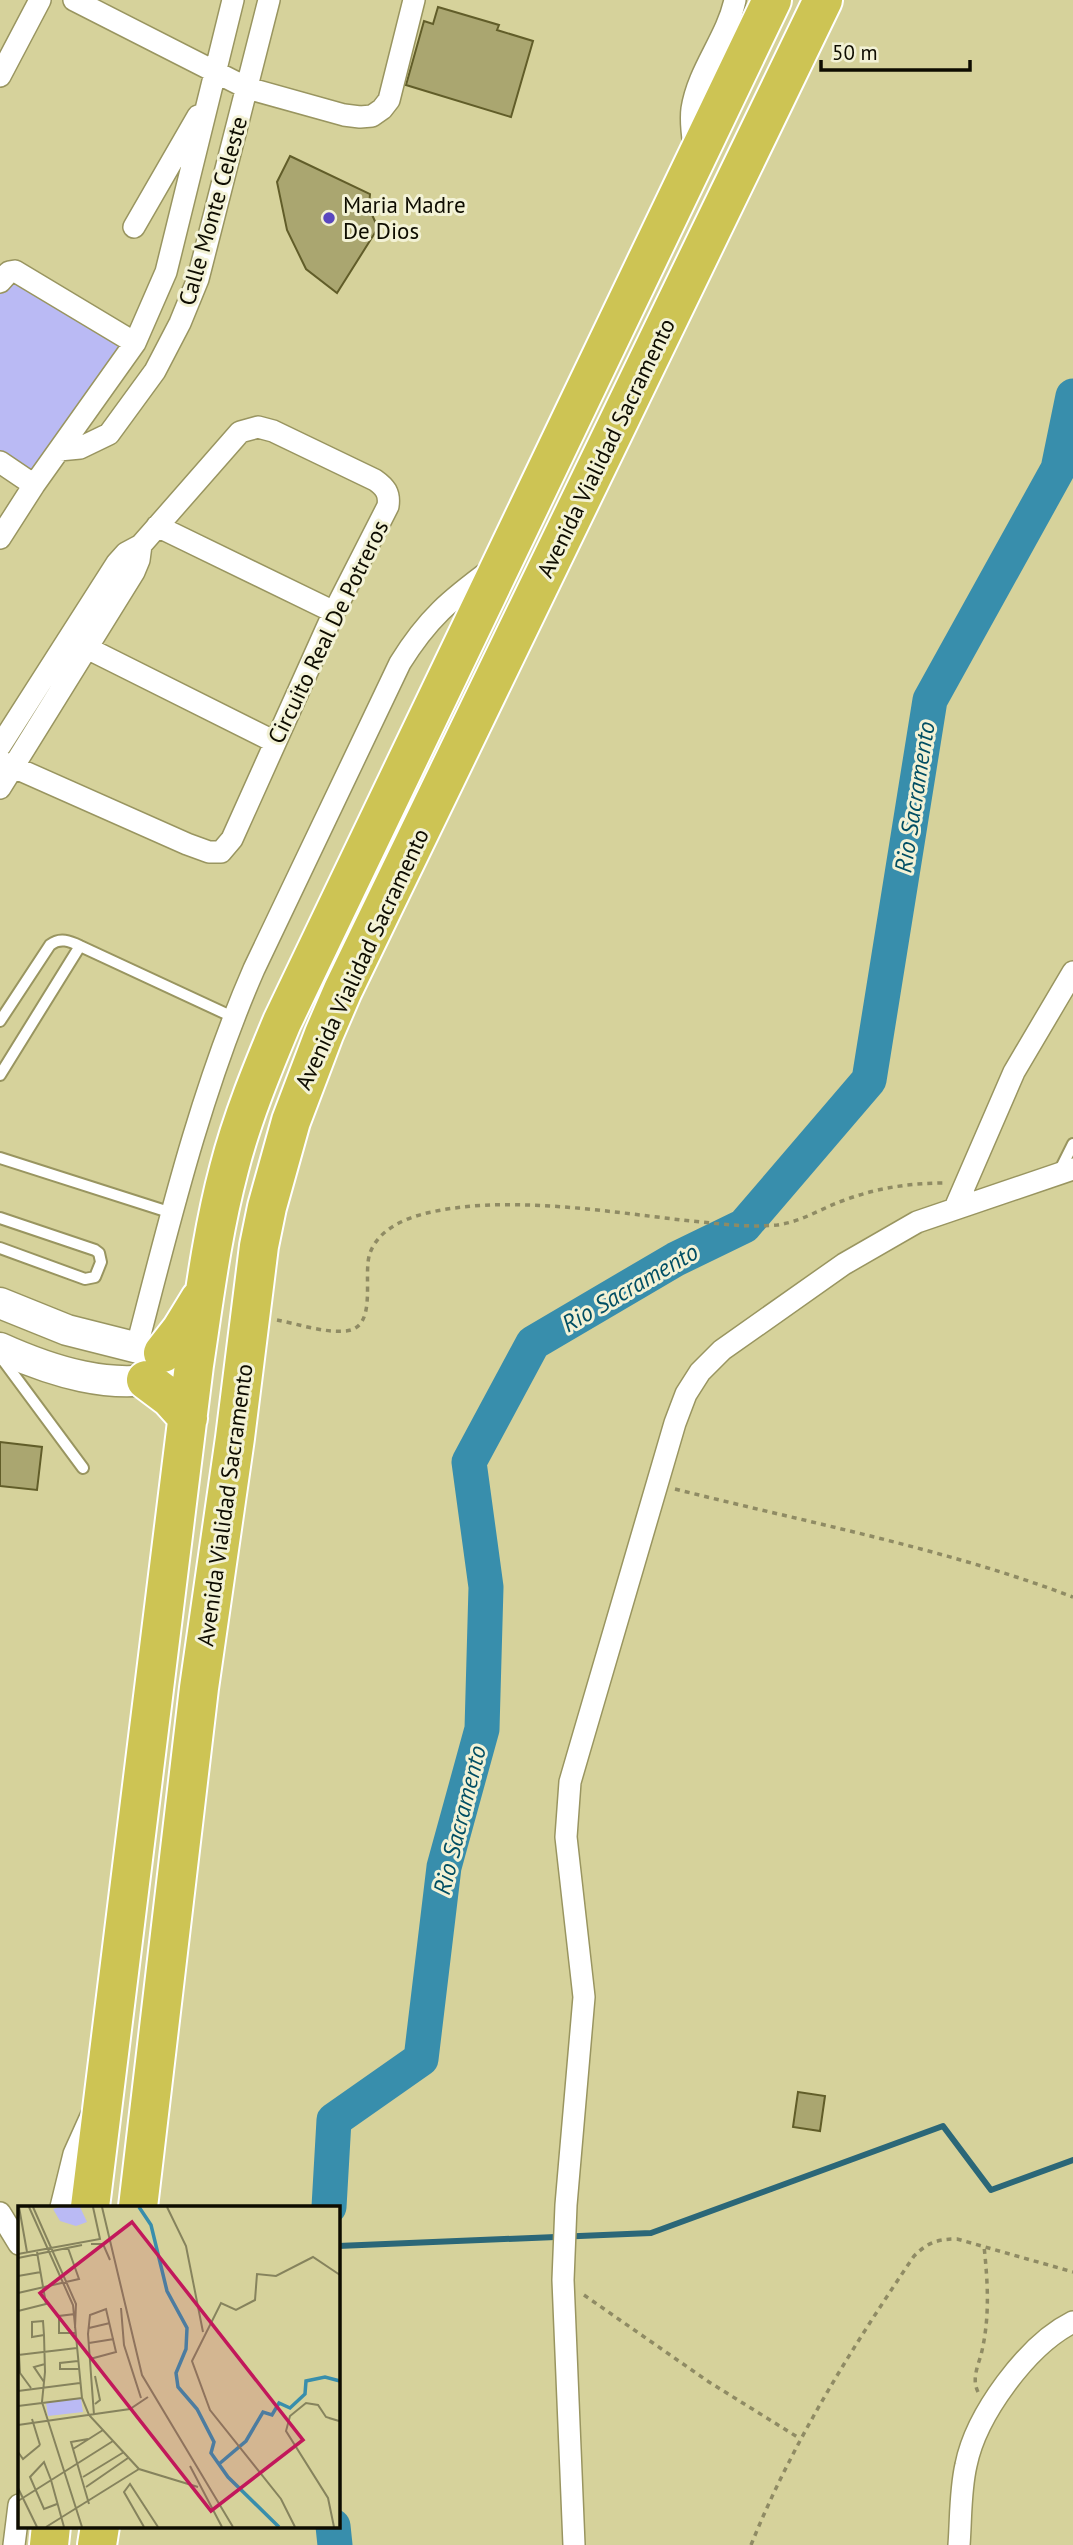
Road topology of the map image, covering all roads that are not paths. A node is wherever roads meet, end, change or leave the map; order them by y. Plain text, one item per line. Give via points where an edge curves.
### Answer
1 (40, 0) edge
2 (75, 0) edge
3 (233, 0) edge
4 (269, 0) edge
5 (415, 0) edge
6 (735, 0) edge
7 (772, 0) edge
8 (823, 0) edge
9 (0, 76) edge
10 (212, 84) junction
11 (247, 88) junction
12 (696, 159) junction
13 (134, 226) dead end
14 (166, 272) junction
15 (198, 279) junction
16 (0, 282) edge
17 (135, 344) junction
18 (59, 450) junction
19 (0, 462) edge
20 (34, 485) junction
21 (157, 526) junction
22 (0, 538) edge
23 (141, 545) junction
24 (502, 562) junction
25 (334, 612) junction
26 (68, 638) junction
27 (87, 649) junction
28 (275, 742) junction
29 (0, 746) edge
30 (6, 764) edge
31 (0, 788) edge
32 (80, 946) junction
33 (1073, 972) edge
34 (233, 1017) junction
35 (0, 1021) edge
36 (0, 1075) edge
37 (1073, 1144) edge
38 (0, 1158) edge
39 (1065, 1172) edge
40 (955, 1208) junction
41 (172, 1213) junction
42 (0, 1218) edge
43 (259, 1246) junction
44 (0, 1248) edge
45 (0, 1303) edge
46 (0, 1348) edge
47 (0, 1356) edge
48 (160, 1361) junction
49 (235, 1438) junction
50 (83, 1468) dead end
51 (103, 2098) junction
52 (61, 2206) edge
53 (90, 2206) edge
54 (138, 2206) edge
55 (0, 2213) edge
56 (18, 2242) edge
57 (1073, 2322) edge
58 (18, 2515) edge
59 (15, 2545) edge
60 (574, 2545) edge
61 (959, 2545) edge

1 - 9 street
2 - 10 street
3 - 10 street, Calle Monte Celeste
4 - 11 street, Calle Monte Celeste
5 - 11 street via 392,91 372,116 344,115
6 - 12 street via 692,107
7 - 12 highway, Avenida Vialidad Sacramento
8 - 43 highway, Avenida Vialidad Sacramento via 343,990 291,1121
10 - 11 street
10 - 13 street
10 - 14 street, Calle Monte Celeste
11 - 15 street, Calle Monte Celeste
12 - 24 highway, Avenida Vialidad Sacramento
14 - 15 street
14 - 17 street, Calle Monte Celeste
15 - 18 street, Calle Monte Celeste via 155,371 109,434 80,448
16 - 17 street via 15,271
17 - 18 street, Calle Monte Celeste
18 - 20 street, Calle Monte Celeste
19 - 20 street
20 - 22 street, Calle Monte Celeste
21 - 23 street, Circuito Real De Potreros
21 - 25 street
21 - 25 street, Circuito Real De Potreros via 233,438 249,428 273,431 375,480 384,486 388,506
23 - 26 street, Circuito Real De Potreros via 117,563
23 - 27 street, Circuito Real De Potreros via 137,567
24 - 34 street via 448,601 400,663
24 - 48 highway, Avenida Vialidad Sacramento via 282,1022 229,1167 205,1291
25 - 28 street, Circuito Real De Potreros
26 - 27 street
26 - 29 street, Circuito Real De Potreros
27 - 28 street
27 - 30 street, Circuito Real De Potreros
28 - 30 street, Circuito Real De Potreros via 232,839 215,853
30 - 31 street, Circuito Real De Potreros
32 - 34 lane
32 - 35 lane via 60,940 50,945
32 - 36 lane
33 - 40 street via 1014,1072
34 - 41 street
37 - 39 lane
38 - 41 lane
39 - 40 street
40 - 60 street via 917,1222 844,1264 722,1350 700,1372 686,1394 656,1484 579,1751 570,1783 566,1838 584,1997 563,2280
41 - 48 street
42 - 44 lane via 95,1250 102,1262 95,1277 85,1279
43 - 48 highway via 215,1344
43 - 49 highway, Avenida Vialidad Sacramento
45 - 48 main road
46 - 48 main road via 50,1368 106,1379
47 - 50 lane
48 - 49 highway via 219,1397
48 - 51 highway, Avenida Vialidad Sacramento via 188,1418
49 - 54 highway, Avenida Vialidad Sacramento via 199,1688
51 - 52 street via 81,2134
51 - 53 highway, Avenida Vialidad Sacramento
55 - 56 street
57 - 61 street via 1047,2340 1007,2383 974,2438 966,2463
58 - 59 street

